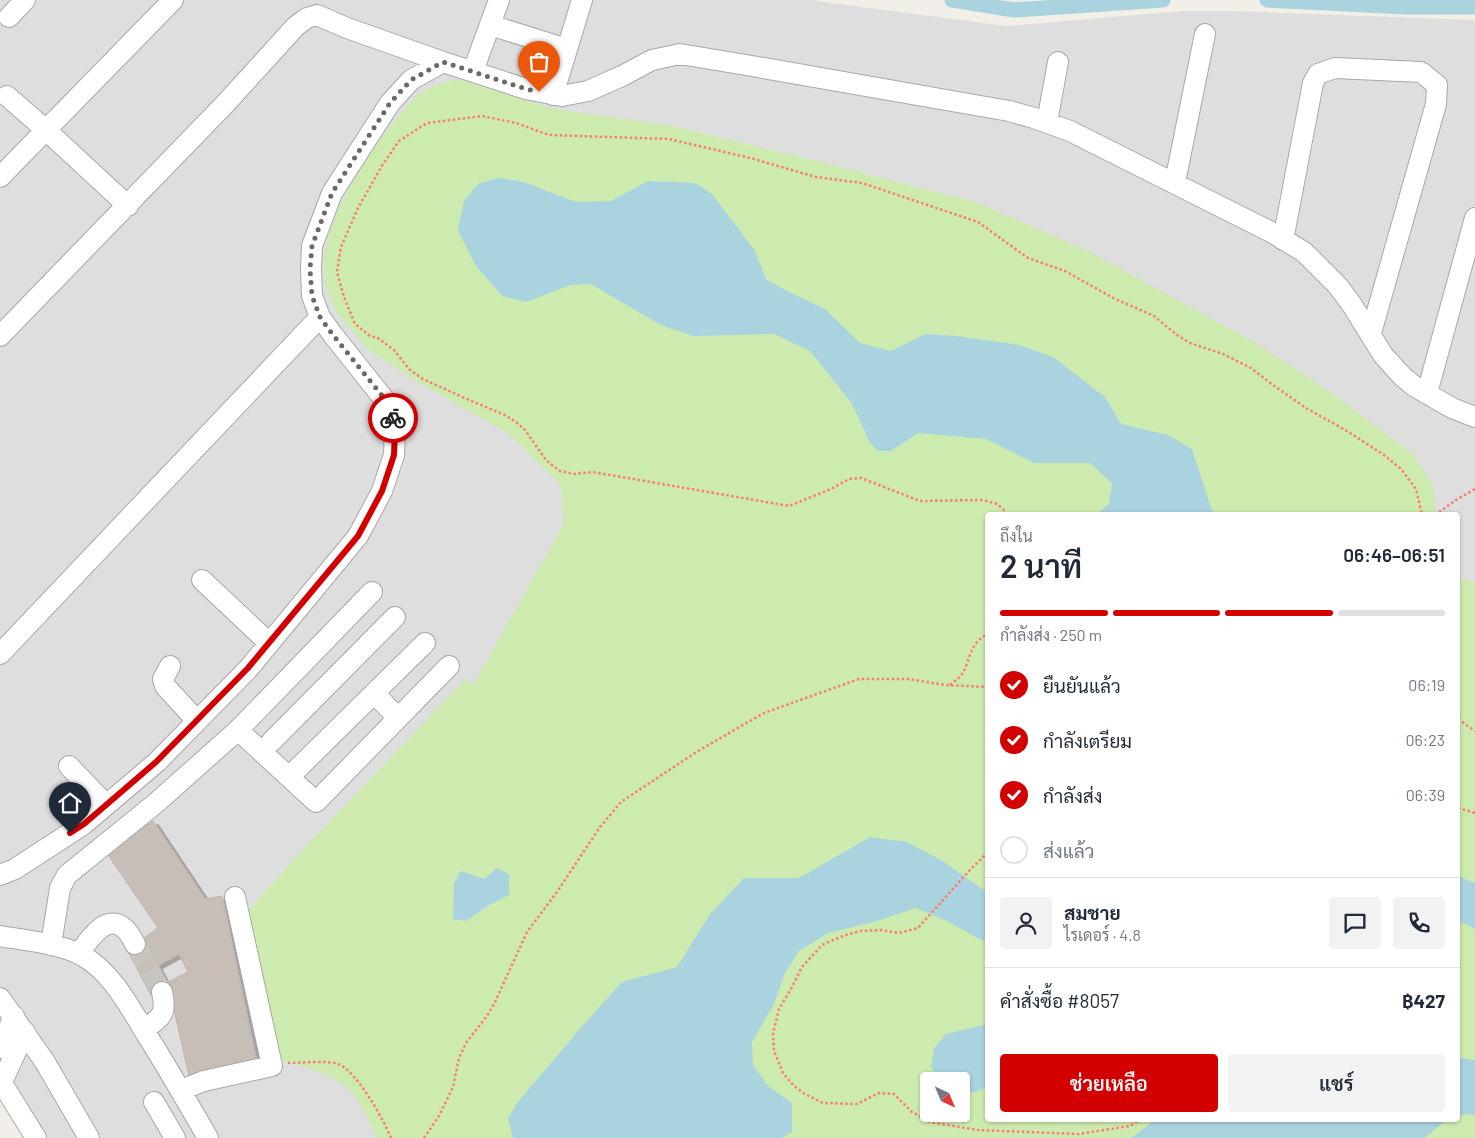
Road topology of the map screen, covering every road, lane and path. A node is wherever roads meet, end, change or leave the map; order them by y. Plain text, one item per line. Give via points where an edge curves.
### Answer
1 (25, 0) edge
2 (173, 0) edge
3 (499, 0) edge
4 (582, 0) edge
5 (318, 7) edge
6 (9, 18) dead end
7 (490, 25) junction
8 (1205, 34) dead end
9 (567, 49) junction
10 (443, 62) junction
11 (1058, 62) dead end
12 (473, 71) junction
13 (553, 94) junction
14 (7, 96) dead end
15 (1047, 122) junction
16 (46, 130) junction
17 (0, 177) edge
18 (1175, 182) junction
19 (128, 206) junction
20 (1475, 218) edge
21 (1283, 240) junction
22 (320, 317) junction
23 (1371, 333) junction
24 (0, 336) edge
25 (1427, 393) junction
26 (1475, 417) edge
27 (1475, 489) edge
28 (1005, 512) edge
29 (1421, 512) edge
30 (1439, 512) edge
31 (202, 580) dead end
32 (372, 592) dead end
33 (395, 617) dead end
34 (985, 636) edge
35 (270, 643) junction
36 (425, 643) dead end
37 (0, 654) edge
38 (303, 664) junction
39 (170, 666) dead end
40 (449, 666) dead end
41 (950, 685) junction
42 (326, 687) junction
43 (985, 687) edge
44 (374, 693) junction
45 (398, 718) junction
46 (1460, 720) edge
47 (197, 721) junction
48 (238, 730) junction
49 (1475, 731) edge
50 (272, 742) dead end
51 (69, 766) dead end
52 (288, 777) junction
53 (106, 805) junction
54 (1460, 808) edge
55 (1475, 812) edge
56 (985, 855) edge
57 (0, 875) edge
58 (235, 897) dead end
59 (0, 936) edge
60 (135, 944) tunnel mouth
61 (51, 945) junction
62 (79, 954) junction
63 (162, 992) tunnel mouth
64 (0, 998) edge
65 (19, 1024) junction
66 (144, 1029) junction
67 (0, 1048) edge
68 (272, 1066) junction
69 (1, 1082) edge
70 (181, 1090) junction
71 (154, 1102) dead end
72 (1136, 1122) edge
73 (36, 1138) edge
74 (89, 1138) edge
75 (175, 1138) edge
76 (208, 1138) edge
77 (391, 1138) edge
78 (424, 1138) edge

1 - 6 street
2 - 16 street
3 - 7 street
4 - 9 street
5 - 10 street via 347,28
5 - 19 street via 296,26
7 - 9 street
7 - 12 street
8 - 18 street
9 - 13 street
10 - 12 street
10 - 22 street via 411,80 390,103 332,193 312,246 312,296
11 - 15 street
12 - 13 street via 526,89
13 - 15 street via 562,96 588,91 652,60 680,54 1009,111
14 - 16 street
15 - 18 street via 1070,130
16 - 17 street
16 - 19 street
18 - 21 street
19 - 24 street
20 - 25 street
21 - 23 street via 1304,252 1338,286
21 - 23 street via 1313,83 1318,74 1335,68 1421,72 1430,79 1436,85 1436,104
22 - 35 street via 392,408 394,455 382,491 358,536
22 - 37 street
23 - 25 street via 1402,376
25 - 26 street
27 - 30 path
28 - 29 path via 997,504 983,500 920,501 861,478 849,479 789,506 592,472 574,474 560,470 546,460 516,422 423,379 409,369 394,350 355,324 337,272 341,247 358,208 399,141 427,123 456,119 482,116 516,123 549,135 669,139 816,178 862,183 978,222 1028,258 1065,271 1154,316 1190,343 1251,368 1306,408 1390,460 1416,489
31 - 35 street
32 - 38 street
33 - 42 street
34 - 41 path via 973,648 960,677
35 - 47 street
36 - 44 street
38 - 42 street
38 - 48 street
39 - 47 street via 163,679 165,686
40 - 45 street
41 - 43 path
41 - 78 path via 908,679 859,679 782,706 698,751 620,802 527,932 491,1009 466,1043 453,1087
42 - 50 street
44 - 45 street
44 - 52 street
45 - 52 street via 316,802
46 - 49 path
47 - 53 street
48 - 52 street
48 - 61 street via 67,875 60,888
51 - 53 street
53 - 57 street via 84,824 15,869
54 - 55 path
56 - 72 path via 918,928 899,933 860,931 822,945 802,967 779,1010 774,1051 783,1073 794,1086 823,1103 857,1104 879,1093 894,1094 912,1112 930,1122 977,1130 1079,1134 1130,1126
58 - 68 street
59 - 61 street
60 - 62 street via 126,930 117,924 107,924 98,929
61 - 62 street
62 - 66 street via 95,963 109,977
63 - 66 street via 165,1006 162,1014
64 - 65 street
65 - 67 street
65 - 69 street
65 - 74 street
66 - 70 street
68 - 70 street via 204,1081
68 - 77 path via 337,1063 346,1068 362,1086
69 - 73 street
70 - 76 street
71 - 75 street

